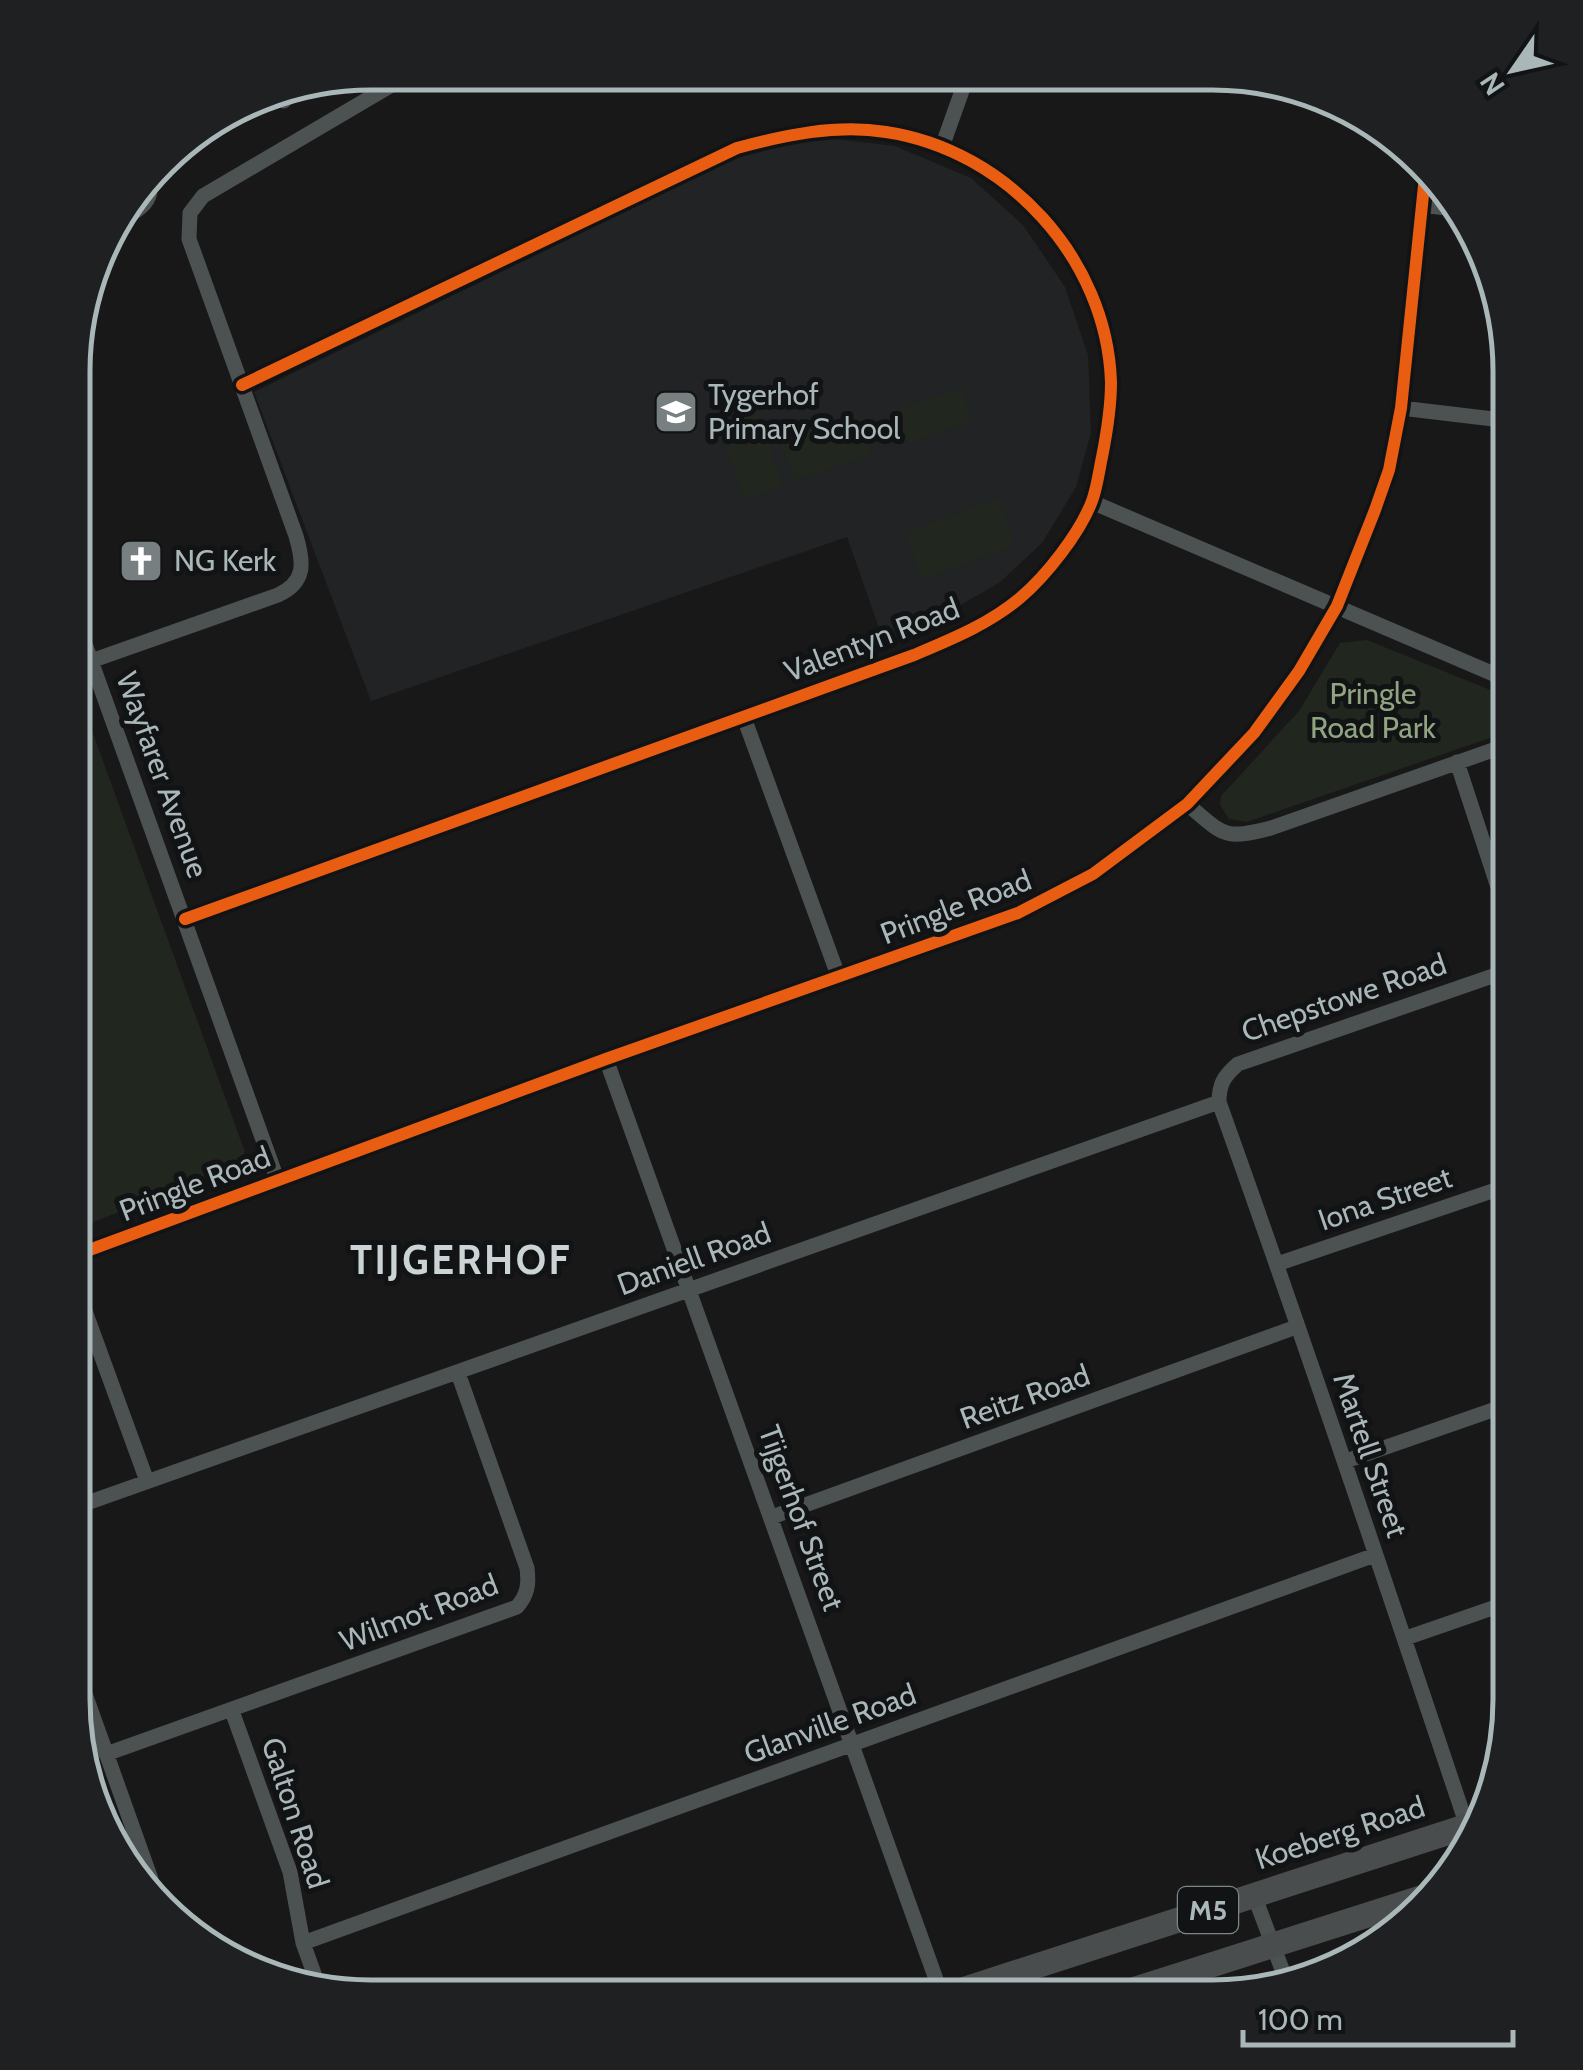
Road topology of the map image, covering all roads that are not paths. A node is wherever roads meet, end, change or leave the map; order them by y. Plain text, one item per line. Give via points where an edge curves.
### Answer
1 (382, 90) edge
2 (962, 90) edge
3 (942, 147) junction
4 (1424, 187) edge
5 (1422, 206) junction
6 (1440, 208) edge
7 (242, 386) junction
8 (1402, 408) junction
9 (1493, 419) edge
10 (1092, 502) junction
11 (1336, 606) junction
12 (91, 661) joint
13 (1493, 673) edge
14 (743, 715) junction
15 (1493, 750) edge
16 (1457, 762) junction
17 (1186, 804) junction
18 (1493, 871) edge
19 (184, 919) junction
20 (1493, 976) edge
21 (839, 978) junction
22 (606, 1060) junction
23 (1219, 1102) junction
24 (277, 1180) junction
25 (1492, 1191) edge
26 (90, 1250) edge
27 (1277, 1264) junction
28 (690, 1289) junction
29 (90, 1325) edge
30 (1296, 1328) junction
31 (458, 1374) junction
32 (1492, 1410) edge
33 (1346, 1461) junction
34 (146, 1481) junction
35 (90, 1502) edge
36 (772, 1517) junction
37 (1375, 1555) junction
38 (1492, 1608) edge
39 (1406, 1638) junction
40 (232, 1710) junction
41 (91, 1712) edge
42 (853, 1746) junction
43 (106, 1754) junction
44 (1468, 1815) edge
45 (1462, 1828) edge
46 (148, 1870) edge
47 (1254, 1895) junction
48 (1404, 1903) edge
49 (303, 1943) junction
50 (1272, 1945) junction
51 (1282, 1971) edge
52 (314, 1974) edge
53 (936, 1980) edge
54 (991, 1980) edge
55 (1164, 1980) edge

1 - 7 street via 203,196 190,212 189,239
2 - 3 street
3 - 7 street, Valentyn Road via 886,132 837,130 737,148
3 - 10 street, Valentyn Road via 1007,183 1035,208 1073,258 1099,314 1110,412
4 - 5 street, Pringle Road
5 - 6 street
5 - 8 street, Pringle Road
7 - 12 street via 296,536 302,575 278,596
8 - 9 street
8 - 11 street, Pringle Road via 1389,470
10 - 11 street
10 - 14 street, Valentyn Road via 1057,559 1020,598 975,629
11 - 13 street
11 - 17 street, Pringle Road via 1272,710
12 - 19 street, Wayfarer Avenue
14 - 19 street, Valentyn Road
14 - 21 street
15 - 16 street
16 - 17 street via 1238,836 1218,830
16 - 18 street
17 - 21 street, Pringle Road via 1054,897
19 - 24 street, Wayfarer Avenue
20 - 23 street, Chepstowe Road via 1238,1064 1226,1074
21 - 22 street, Pringle Road
22 - 24 street, Pringle Road
22 - 28 street, Tijgerhof Street
23 - 27 street, Martell Street
23 - 28 street, Daniell Road
24 - 26 street, Pringle Road
25 - 27 street, Iona Street
27 - 30 street, Martell Street
28 - 31 street, Daniell Road
28 - 36 street, Tijgerhof Street
29 - 34 street
30 - 33 street, Martell Street
30 - 36 street, Reitz Road
31 - 34 street, Daniell Road
31 - 40 street, Wilmot Road via 527,1568 525,1598 504,1614
32 - 33 street
33 - 37 street, Martell Street
34 - 35 street, Daniell Road
36 - 42 street, Tijgerhof Street
37 - 39 street, Martell Street
37 - 42 street, Glanville Road
38 - 39 street
39 - 44 street, Martell Street
40 - 43 street, Wilmot Road
40 - 49 street, Galton Road via 290,1872
41 - 43 street
42 - 49 street, Glanville Road
42 - 53 street, Tijgerhof Street
43 - 46 street
45 - 47 main road, Koeberg Road / M5
47 - 50 street
47 - 54 main road, Koeberg Road / M5
48 - 50 main road, M5
49 - 52 street, Galton Road
50 - 51 street
50 - 55 main road, M5

